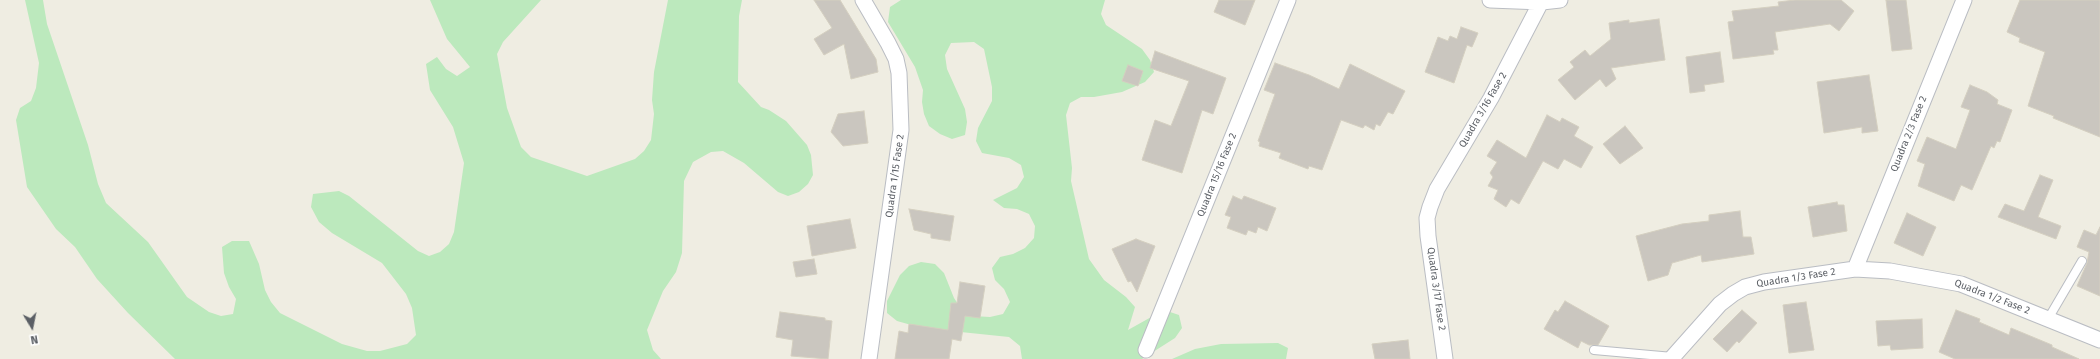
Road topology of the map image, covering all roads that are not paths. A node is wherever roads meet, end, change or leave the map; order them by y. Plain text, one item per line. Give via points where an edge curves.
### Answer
1 (863, 0) edge
2 (1288, 0) edge
3 (1490, 0) edge
4 (1560, 0) edge
5 (1964, 0) edge
6 (1542, 1) edge
7 (1427, 218) joint
8 (2082, 261) dead end
9 (1855, 269) junction
10 (2048, 319) junction
11 (2100, 340) edge
12 (1146, 350) dead end
13 (1594, 350) dead end
14 (1672, 358) edge
15 (869, 359) edge
16 (1445, 359) edge

1 - 15 street, Quadra 1/15 Fase 2 via 896,59 899,73 901,130
2 - 12 street, Quadra 15/16 Fase 2
3 - 6 street
4 - 6 street
5 - 9 street, Quadra 2/3 Fase 2
6 - 7 street, Quadra 3/16 Fase 2 via 1491,98 1437,189
7 - 16 street, Quadra 3/17 Fase 2
8 - 10 lane
9 - 10 street, Quadra 1/2 Fase 2 via 1890,271 1961,284
9 - 14 street, Quadra 1/3 Fase 2 via 1745,287 1720,304
10 - 11 street, Quadra 1/2 Fase 2
13 - 14 lane

